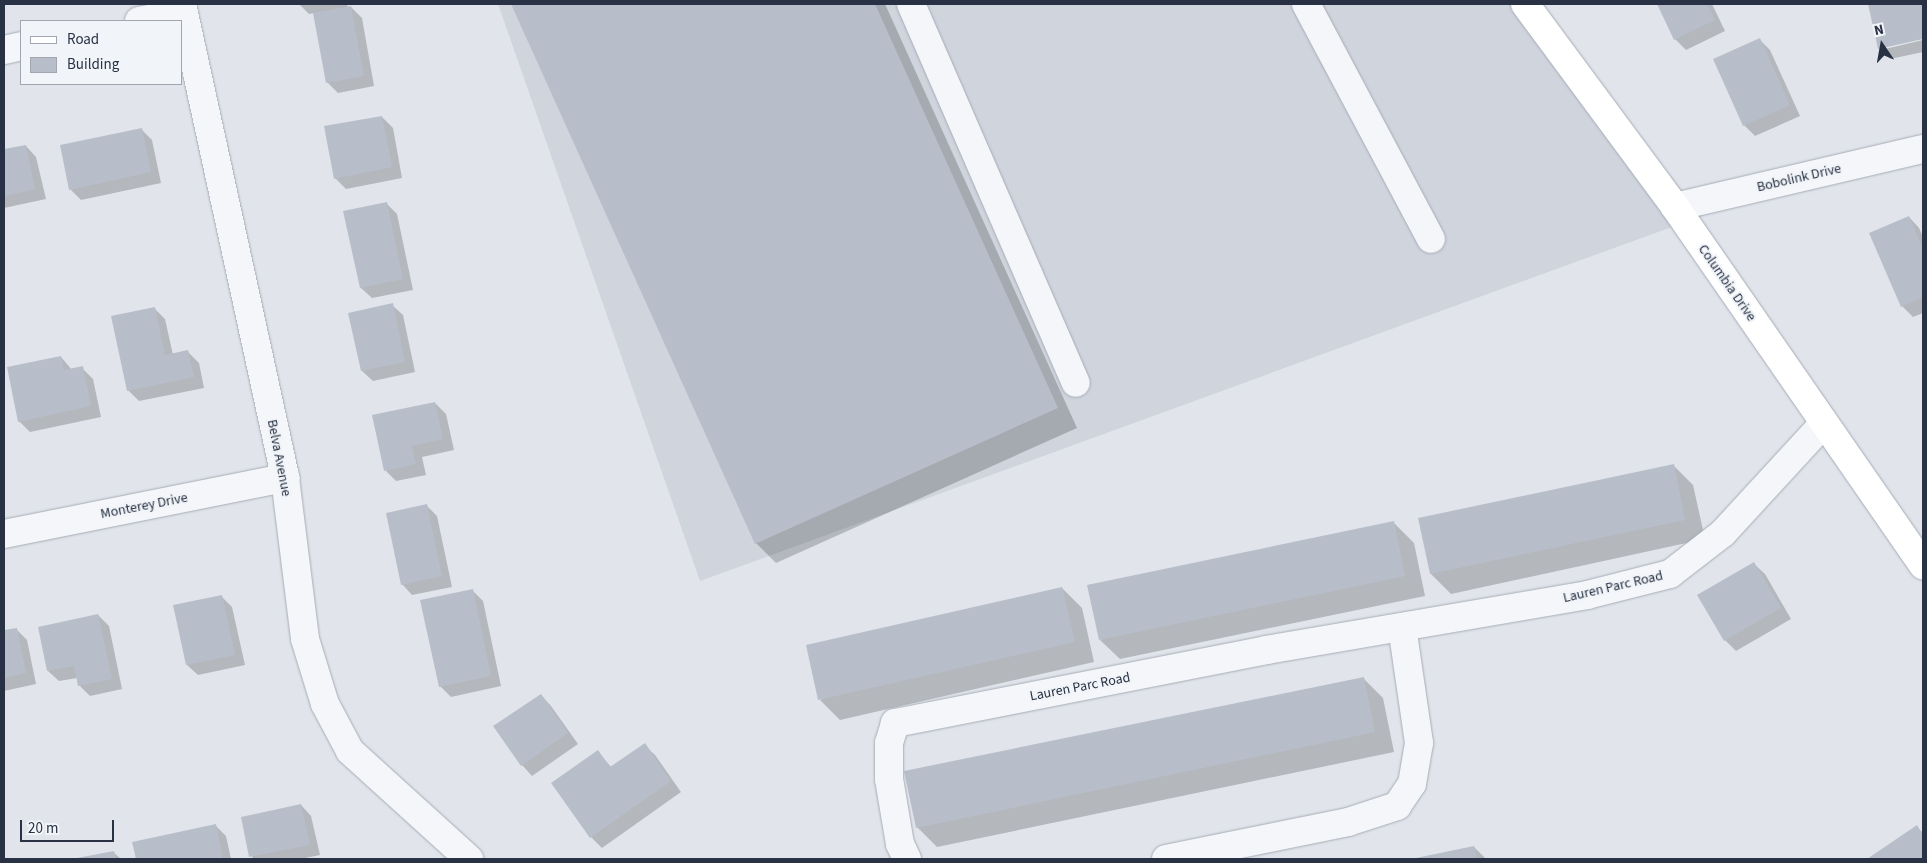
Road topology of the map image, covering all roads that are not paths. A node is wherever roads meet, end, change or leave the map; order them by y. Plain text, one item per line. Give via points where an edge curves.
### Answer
1 (911, 4) edge
2 (1306, 4) edge
3 (1525, 4) edge
4 (183, 8) edge
5 (142, 20) edge
6 (20, 46) edge
7 (4, 50) edge
8 (1923, 149) edge
9 (1675, 208) junction
10 (1431, 239) dead end
11 (1076, 383) dead end
12 (1824, 423) junction
13 (285, 478) junction
14 (4, 534) edge
15 (1923, 566) edge
16 (1402, 627) junction
17 (469, 859) edge
18 (907, 859) edge
19 (1166, 859) edge

1 - 11 street
2 - 10 street
3 - 9 main road, Columbia Drive
4 - 5 street
4 - 13 street, Belva Avenue
6 - 7 street
8 - 9 street, Bobolink Drive
9 - 12 main road, Columbia Drive
12 - 15 main road, Columbia Drive
12 - 16 street, Lauren Parc Road via 1723,533 1670,574 1587,595
13 - 14 street, Monterey Drive
13 - 17 street, Belva Avenue via 305,639 325,704 350,751
16 - 18 street, Lauren Parc Road via 1266,650 895,723 888,743 889,780 900,844
16 - 19 street via 1419,743 1412,784 1397,806 1348,822

